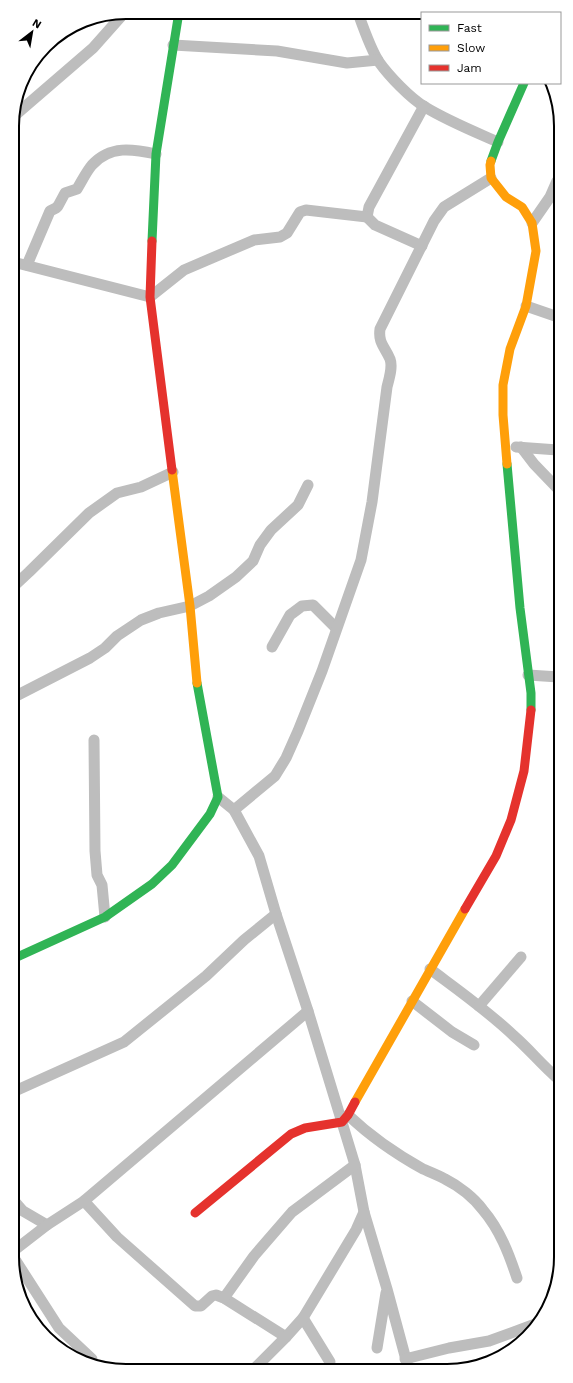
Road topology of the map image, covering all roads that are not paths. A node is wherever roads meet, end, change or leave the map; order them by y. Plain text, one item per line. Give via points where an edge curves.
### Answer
1 (119, 19) edge
2 (178, 19) edge
3 (360, 19) edge
4 (173, 45) junction
5 (378, 60) junction
6 (524, 84) edge
7 (424, 106) junction
8 (20, 111) edge
9 (498, 142) junction
10 (156, 154) junction
11 (491, 178) junction
12 (554, 197) edge
13 (367, 217) junction
14 (532, 223) junction
15 (422, 246) junction
16 (19, 263) edge
17 (27, 265) junction
18 (150, 297) junction
19 (526, 306) junction
20 (554, 316) edge
21 (506, 446) junction
22 (520, 447) junction
23 (554, 450) edge
24 (173, 472) junction
25 (308, 485) dead end
26 (554, 485) edge
27 (19, 581) edge
28 (190, 606) junction
29 (336, 628) junction
30 (272, 647) dead end
31 (528, 675) junction
32 (554, 677) edge
33 (19, 694) edge
34 (94, 740) dead end
35 (218, 797) junction
36 (234, 810) junction
37 (276, 914) junction
38 (105, 917) junction
39 (19, 956) edge
40 (521, 957) dead end
41 (430, 969) junction
42 (412, 1001) junction
43 (479, 1006) junction
44 (308, 1011) junction
45 (474, 1045) dead end
46 (554, 1075) edge
47 (19, 1089) edge
48 (345, 1118) junction
49 (355, 1164) junction
50 (84, 1201) junction
51 (19, 1207) edge
52 (364, 1212) junction
53 (195, 1213) dead end
54 (47, 1225) junction
55 (19, 1247) edge
56 (20, 1268) edge
57 (517, 1278) dead end
58 (387, 1289) junction
59 (224, 1298) junction
60 (303, 1318) junction
61 (528, 1327) edge
62 (286, 1337) junction
63 (377, 1348) dead end
64 (90, 1357) edge
65 (330, 1362) dead end
66 (406, 1363) edge
67 (259, 1364) edge

1 - 8 street via 93,48
2 - 4 street
3 - 5 street
4 - 5 street via 277,51 347,63
4 - 10 street
5 - 7 street via 403,88
6 - 9 street
7 - 9 street
7 - 13 street via 369,207
9 - 11 street via 490,165
10 - 17 street via 123,149 111,151 96,161 77,189 65,193 56,208 50,211
10 - 18 street
11 - 14 street via 506,197 522,207
11 - 15 street via 444,207 434,220
12 - 14 street
13 - 15 street via 374,226
13 - 18 street via 306,210 300,212 287,233 280,237 254,240 184,270
14 - 19 street via 536,251
15 - 29 street via 380,329 379,338 391,360 391,371 372,502 361,560
16 - 17 street
17 - 18 street
18 - 24 street
19 - 20 street
19 - 21 street via 510,348 503,385
21 - 22 street
21 - 31 street
22 - 23 street
22 - 26 street
24 - 27 street via 141,487 117,494 89,513
24 - 28 street
25 - 28 street via 298,505 271,530 253,561 236,577
28 - 33 street via 141,620 90,658
28 - 35 street via 197,688
29 - 30 street via 313,605 302,606 290,615
29 - 36 street via 322,671 286,758 275,776
31 - 32 street
31 - 41 street via 532,717 524,771 511,820 496,856
34 - 38 street via 95,851
35 - 36 street
35 - 38 street via 210,814 172,865 152,884
36 - 37 street via 259,856
37 - 44 street
37 - 47 street via 206,976 124,1042
38 - 39 street
40 - 43 street
41 - 42 street
41 - 43 street
42 - 45 street
42 - 48 street
43 - 46 street
44 - 48 street
44 - 50 street
48 - 49 street
48 - 53 street via 292,1134
48 - 57 street via 424,1169 446,1179 478,1204 506,1245
49 - 52 street
49 - 59 street via 292,1212 254,1256
50 - 54 street
50 - 59 street via 117,1237 195,1306 201,1306 212,1296
51 - 54 street
52 - 58 street
52 - 60 street via 356,1230
54 - 55 street
56 - 64 street via 59,1328
58 - 63 street
58 - 66 street
59 - 62 street
60 - 62 street
60 - 65 street
61 - 66 street via 489,1341 449,1348
62 - 67 street

